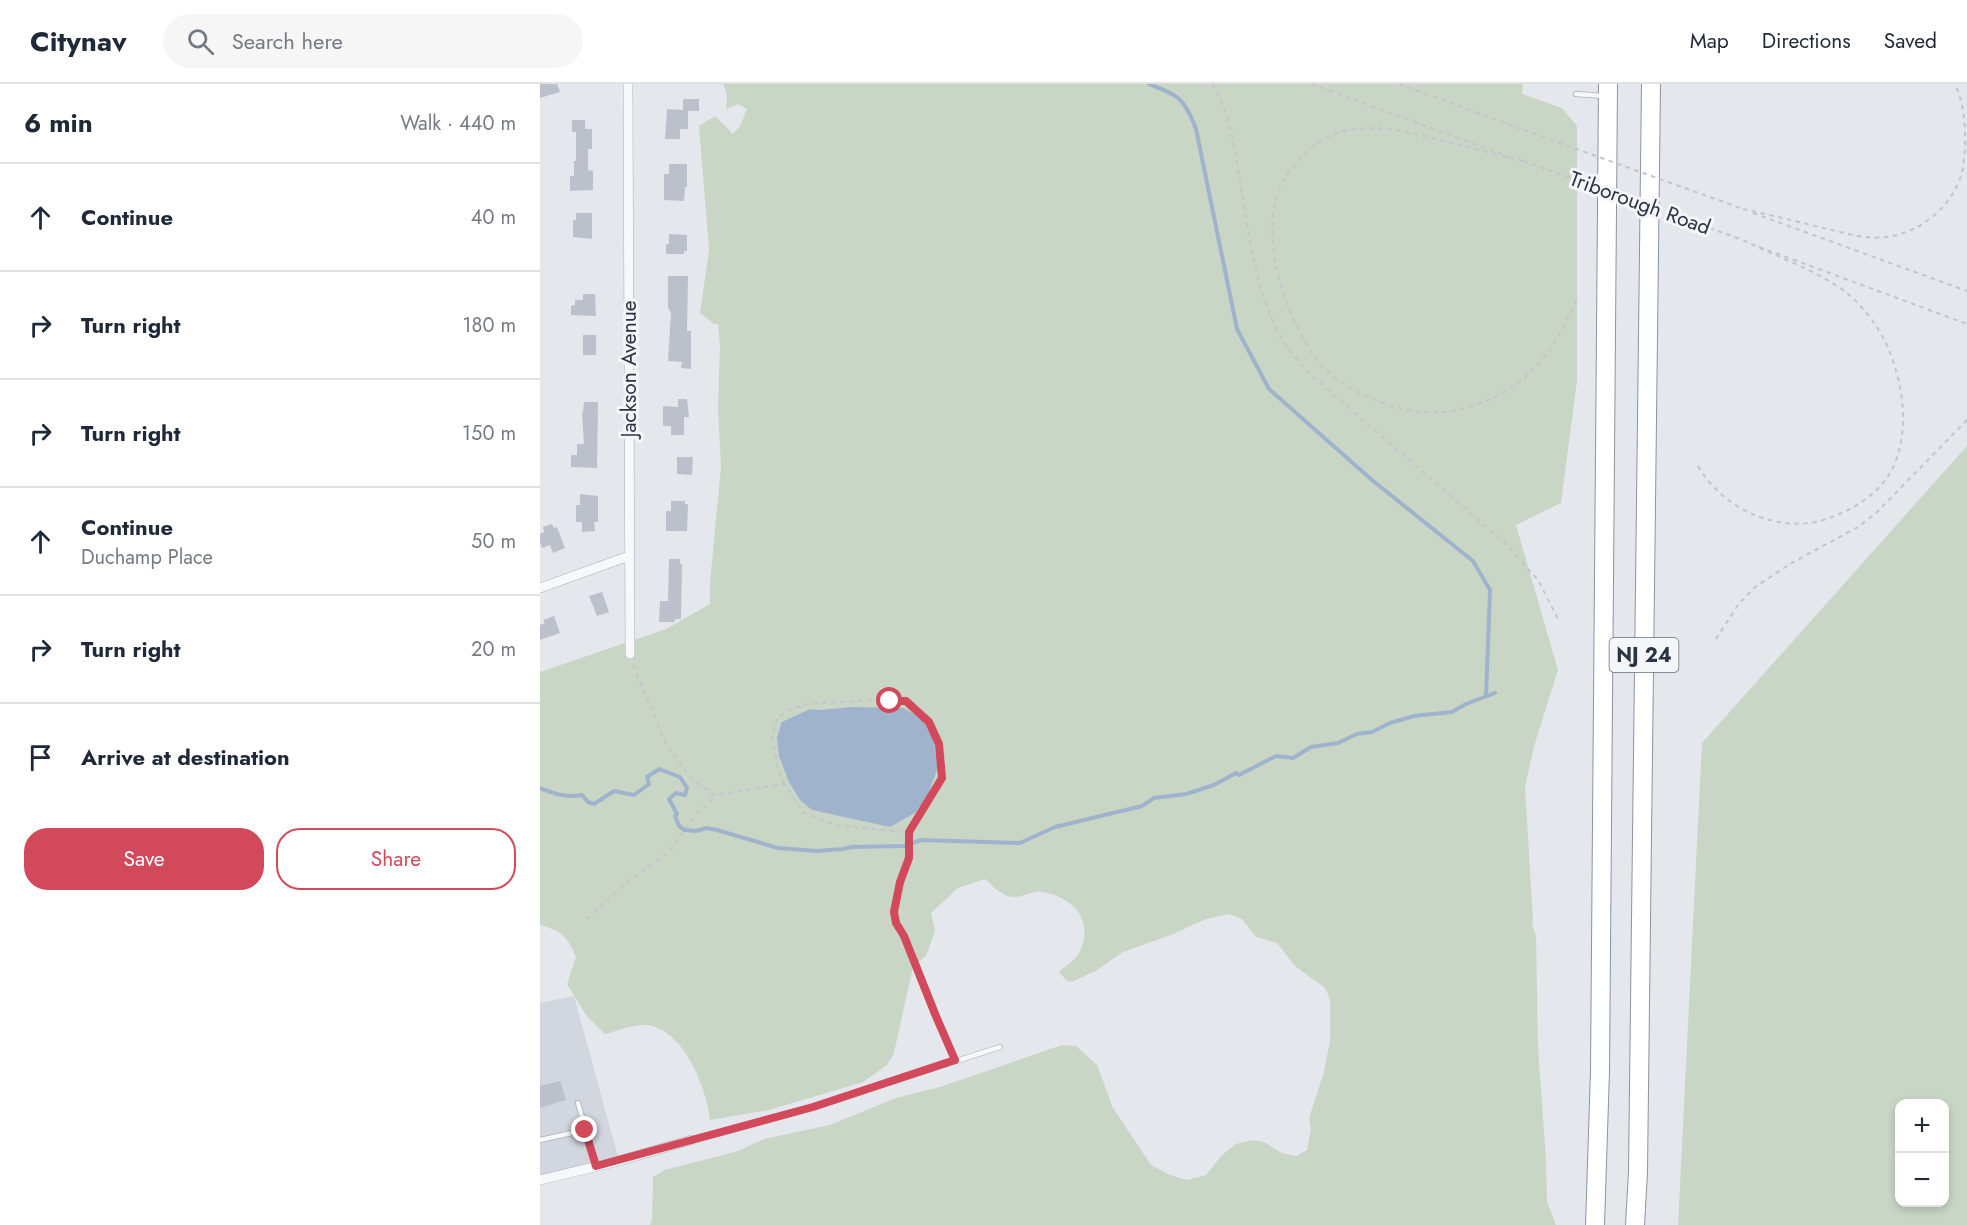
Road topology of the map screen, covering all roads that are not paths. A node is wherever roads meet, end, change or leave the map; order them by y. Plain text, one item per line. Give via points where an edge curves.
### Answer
1 (628, 84) edge
2 (1651, 84) edge
3 (1608, 90) edge
4 (1576, 94) dead end
5 (629, 556) junction
6 (540, 588) edge
7 (630, 654) road end
8 (909, 832) road end
9 (1000, 1047) dead end
10 (955, 1060) junction
11 (578, 1103) dead end
12 (585, 1130) junction
13 (540, 1140) edge
14 (691, 1140) joint
15 (596, 1166) junction
16 (540, 1180) edge
17 (1595, 1225) edge
18 (1635, 1225) edge

1 - 5 street, Jackson Avenue
2 - 18 highway, NJ 24
3 - 4 lane via 1593,97
3 - 17 highway, NJ 24
5 - 6 street
5 - 7 street, Jackson Avenue
8 - 10 lane via 909,858 900,882 894,912 896,923
9 - 10 lane
10 - 14 lane via 813,1107
11 - 12 lane
12 - 13 lane
12 - 15 lane
14 - 15 street
15 - 16 street

